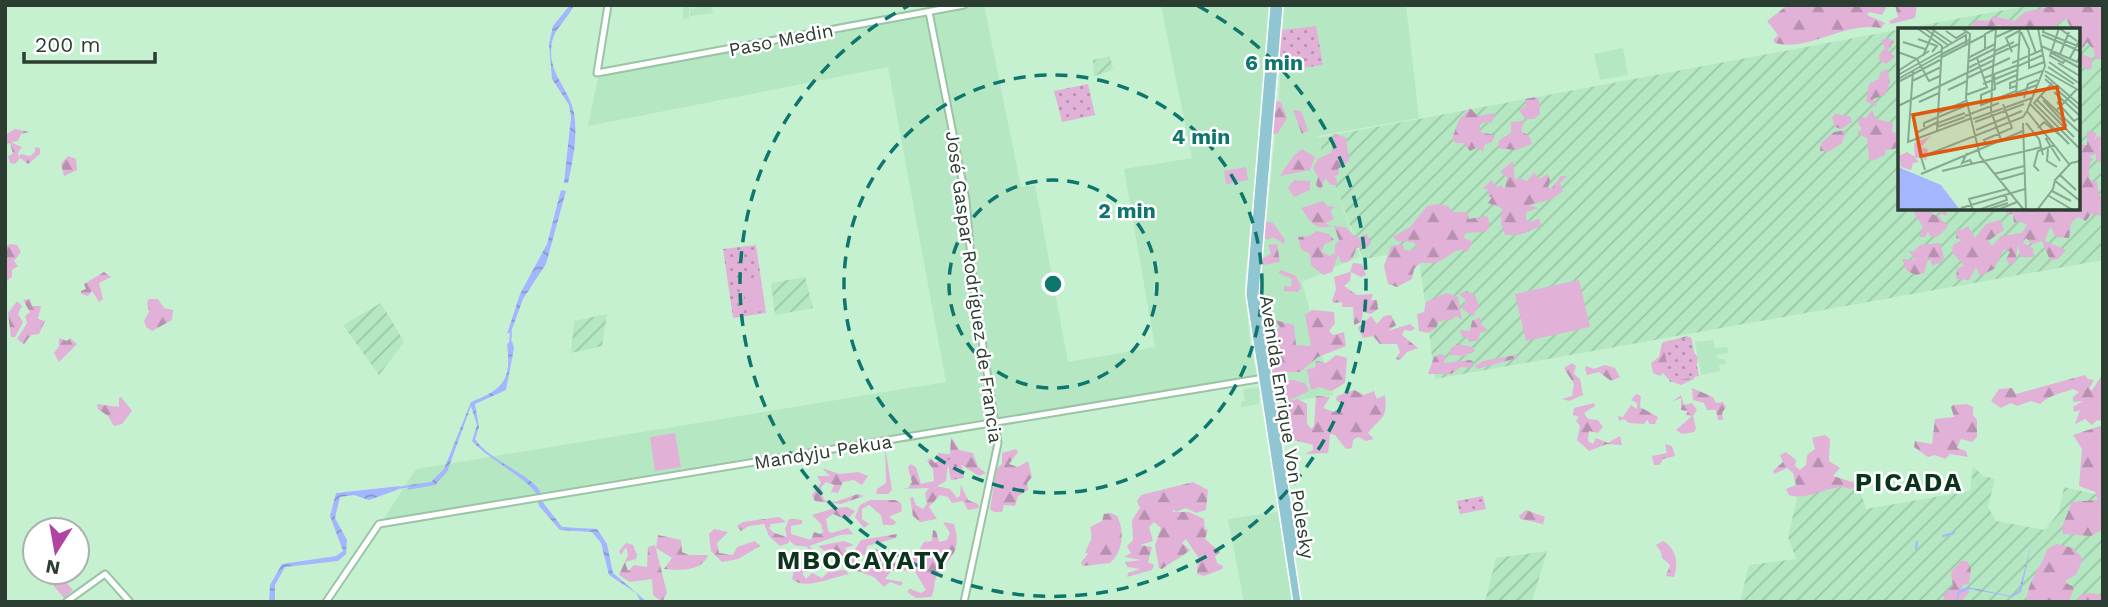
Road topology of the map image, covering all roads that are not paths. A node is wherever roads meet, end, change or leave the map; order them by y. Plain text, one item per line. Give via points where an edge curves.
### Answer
1 (608, 5) edge
2 (964, 5) edge
3 (1276, 5) edge
4 (929, 12) junction
5 (1264, 378) junction
6 (995, 422) junction
7 (66, 602) edge
8 (130, 602) edge
9 (326, 602) edge
10 (964, 602) edge
11 (1300, 602) edge

1 - 4 street, Paso Medin via 597,73
2 - 4 street, Paso Medin
3 - 5 main road, Avenida Enrique Von Polesky via 1250,287
4 - 6 street, José Gaspar Rodríguez de Francia via 965,200
5 - 6 street, Mandyju Pekua
5 - 11 main road, Avenida Enrique Von Polesky
6 - 9 street, Mandyju Pekua via 379,524
6 - 10 street, José Gaspar Rodríguez de Francia via 998,449
7 - 8 street via 105,575

